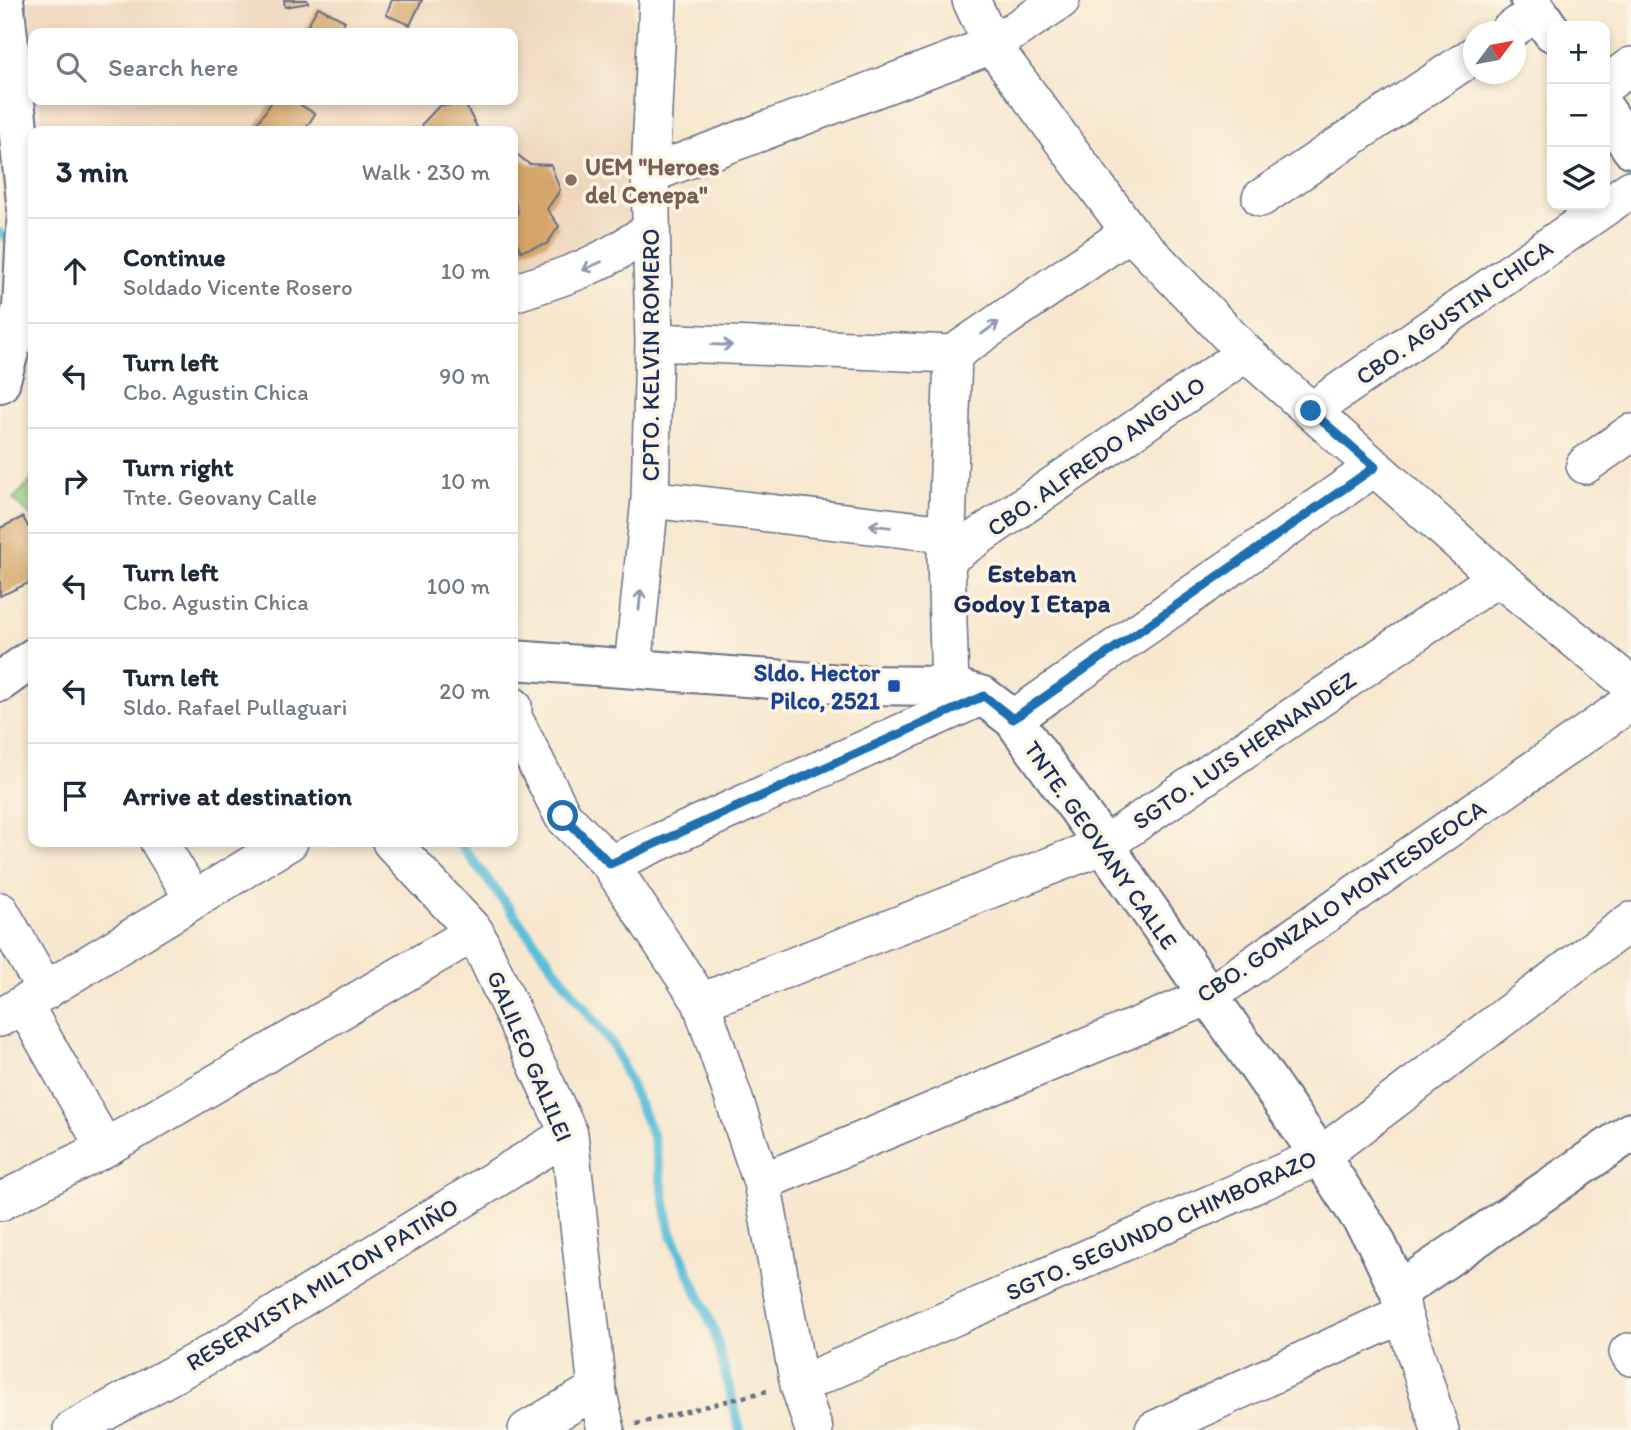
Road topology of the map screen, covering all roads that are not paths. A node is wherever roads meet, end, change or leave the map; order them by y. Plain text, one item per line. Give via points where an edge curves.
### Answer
1 (4, 0) edge
2 (658, 0) edge
3 (971, 0) edge
4 (1061, 0) edge
5 (992, 45) junction
6 (1463, 62) edge
7 (1631, 66) edge
8 (1606, 84) edge
9 (1610, 117) edge
10 (1631, 148) edge
11 (650, 174) junction
12 (1631, 189) edge
13 (1261, 198) dead end
14 (650, 230) junction
15 (1130, 232) junction
16 (518, 291) edge
17 (15, 295) edge
18 (654, 342) junction
19 (1245, 353) junction
20 (953, 354) junction
21 (0, 383) edge
22 (1311, 411) junction
23 (1631, 433) edge
24 (1585, 465) dead end
25 (1375, 467) junction
26 (650, 499) junction
27 (947, 547) junction
28 (1498, 577) junction
29 (28, 650) edge
30 (0, 653) edge
31 (518, 660) edge
32 (28, 662) edge
33 (633, 668) junction
34 (0, 682) edge
35 (1631, 685) edge
36 (967, 691) junction
37 (1631, 702) edge
38 (1013, 719) junction
39 (518, 727) edge
40 (1104, 845) junction
41 (162, 847) edge
42 (281, 847) edge
43 (396, 847) edge
44 (610, 864) junction
45 (194, 900) junction
46 (0, 911) edge
47 (1631, 921) edge
48 (475, 932) junction
49 (1207, 997) junction
50 (701, 1002) junction
51 (23, 1005) edge
52 (1631, 1132) edge
53 (569, 1134) junction
54 (105, 1148) junction
55 (1320, 1156) junction
56 (762, 1182) junction
57 (0, 1202) edge
58 (1401, 1303) junction
59 (799, 1385) junction
60 (597, 1389) junction
61 (72, 1430) edge
62 (527, 1430) edge
63 (606, 1430) edge
64 (814, 1430) edge
65 (1154, 1430) edge
66 (1440, 1430) edge

1 - 17 street via 27,210
2 - 11 street, CPTO. KELVIN ROMERO
3 - 5 street
4 - 5 street
5 - 11 street
5 - 15 street
6 - 13 street
7 - 8 street
9 - 10 street
11 - 14 street, CPTO. KELVIN ROMERO
12 - 22 street, CBO. AGUSTIN CHICA
14 -> 16 street via 615,256
14 - 18 street, CPTO. KELVIN ROMERO
15 - 19 street
20 -> 15 street
17 - 21 street
18 -> 20 street
18 - 26 street, CPTO. KELVIN ROMERO
19 - 22 street
19 - 27 street, CBO. ALFREDO ANGULO
20 - 27 street
22 - 25 street
23 - 24 street
25 - 28 street
25 - 38 street
27 -> 26 street
33 -> 26 street, CPTO. KELVIN ROMERO
27 - 36 street
28 - 35 street
28 - 40 street, SGTO. LUIS HERNANDEZ
29 - 30 street
31 - 33 street
32 - 34 street
33 - 36 street
36 - 38 street, TNTE. GEOVANY CALLE
36 - 44 street
37 - 49 street, CBO. GONZALO MONTESDEOCA
38 - 40 street, TNTE. GEOVANY CALLE
39 - 44 street via 563,816
40 - 49 street, TNTE. GEOVANY CALLE
40 - 50 street, SGTO. LUIS HERNANDEZ
41 - 45 street
42 - 45 street
43 - 48 street, GALILEO GALILEI
44 - 50 street
45 - 51 street
46 - 51 street
47 - 55 street, SGTO. SEGUNDO CHIMBORAZO
48 - 53 street, GALILEO GALILEI
48 - 54 street
49 - 55 street, TNTE. GEOVANY CALLE
49 - 56 street, CBO. GONZALO MONTESDEOCA
50 - 56 street
51 - 54 street
52 - 58 street
53 - 60 street, GALILEO GALILEI
53 - 61 street, RESERVISTA MILTON PATIÑO via 219,1349
54 - 57 street
55 - 58 street, TNTE. GEOVANY CALLE via 1375,1240
55 - 59 street, SGTO. SEGUNDO CHIMBORAZO
56 - 59 street
58 - 65 street
58 - 66 street
59 - 64 street
60 - 62 street
60 - 63 street, GALILEO GALILEI

